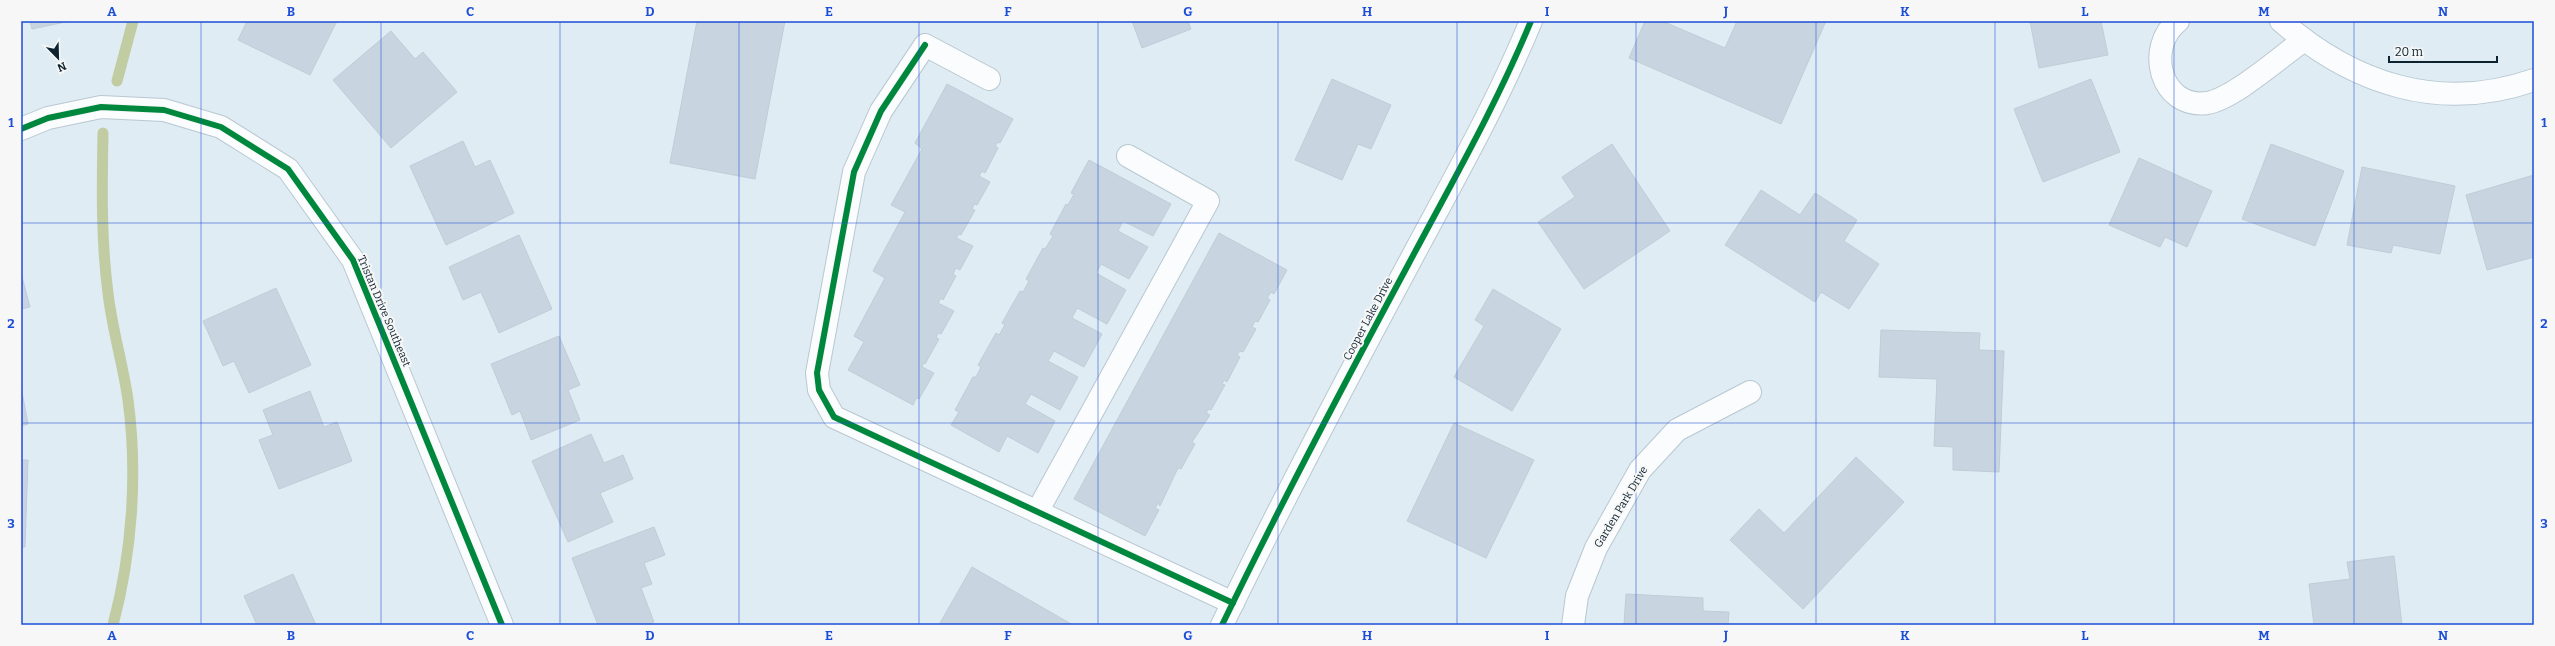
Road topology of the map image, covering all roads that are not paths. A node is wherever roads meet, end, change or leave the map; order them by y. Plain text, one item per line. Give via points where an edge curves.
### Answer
1 (1530, 21) edge
2 (2178, 21) edge
3 (2280, 21) edge
4 (2303, 41) junction
5 (989, 79) dead end
6 (2534, 80) edge
7 (21, 129) edge
8 (1128, 156) dead end
9 (1750, 392) dead end
10 (1037, 512) junction
11 (1233, 603) junction
12 (502, 625) edge
13 (1222, 625) edge
14 (1572, 625) edge

1 - 11 street, Cooper Lake Drive via 1482,130 1325,421
2 - 4 street via 2161,43 2161,63 2165,83 2175,96 2188,103 2207,103 2226,97
3 - 4 street
4 - 6 street via 2348,68 2377,81 2414,92 2447,94 2488,91
5 - 10 street via 925,45 881,111 854,172 817,373 820,390 834,417
7 - 12 street, Tristan Drive Southeast via 48,118 101,107 164,110 221,127 288,169 353,260
8 - 10 street via 1208,201
9 - 14 street, Garden Park Drive via 1677,430 1640,470 1596,548 1577,596
10 - 11 street
11 - 13 street, Cooper Lake Drive

